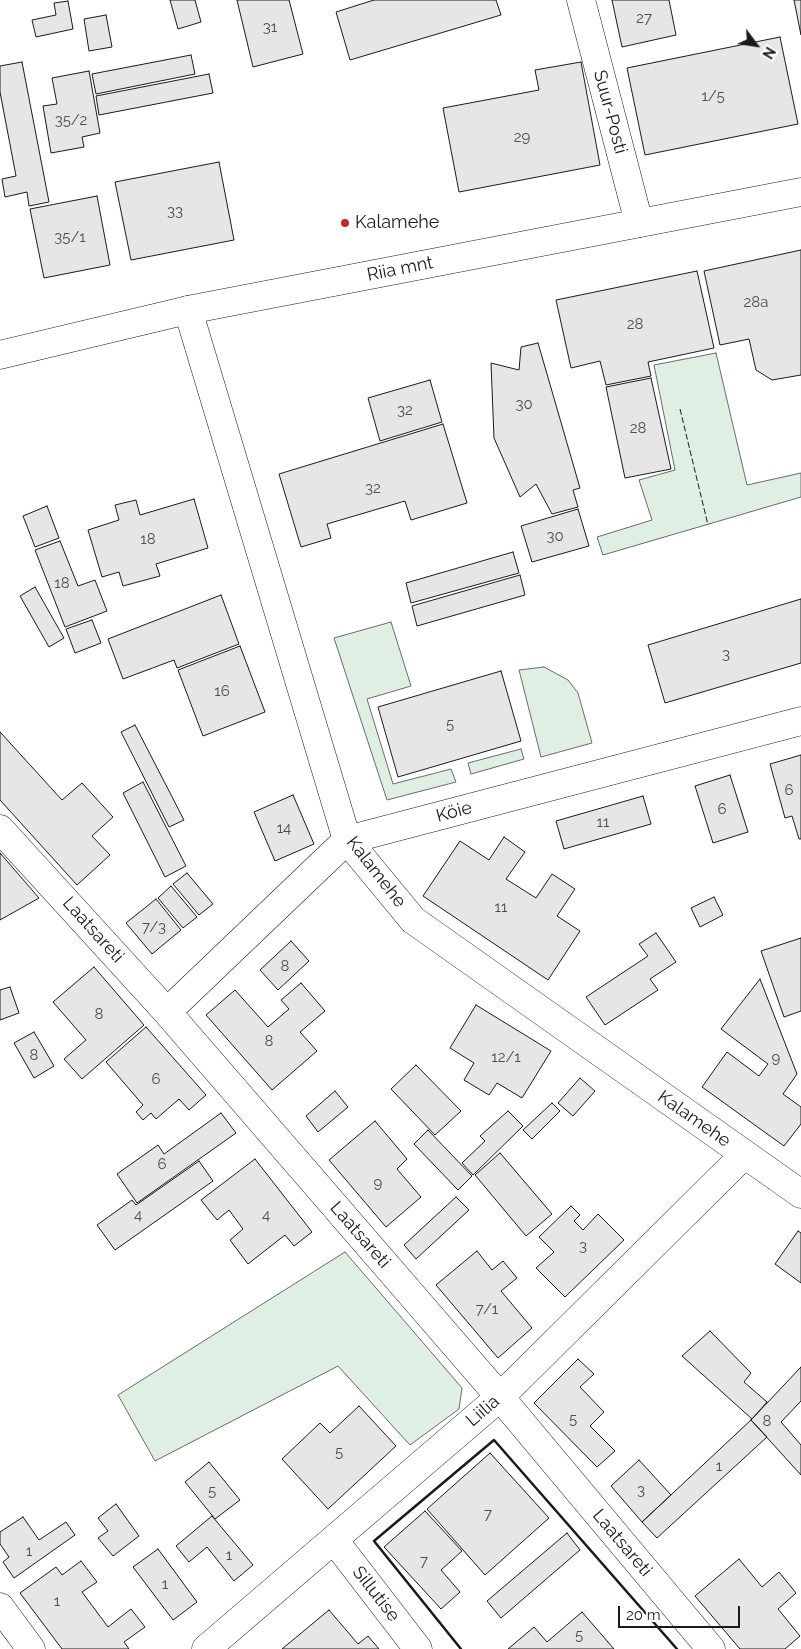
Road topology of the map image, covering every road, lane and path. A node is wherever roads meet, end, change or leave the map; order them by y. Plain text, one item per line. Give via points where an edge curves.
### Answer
1 (581, 0) edge
2 (801, 192) edge
3 (639, 224) junction
4 (188, 310) junction
5 (0, 355) edge
6 (801, 721) edge
7 (0, 829) edge
8 (347, 840) junction
9 (167, 1012) junction
10 (744, 1155) junction
11 (801, 1194) edge
12 (500, 1397) junction
13 (334, 1540) junction
14 (0, 1607) edge
15 (30, 1649) edge
16 (206, 1649) edge
17 (418, 1649) edge
18 (711, 1649) edge

1 - 3 street, Suur-Posti
2 - 3 street, Riia mnt
3 - 4 street, Riia mnt
4 - 5 street, Riia mnt
4 - 8 street, Kalamehe
6 - 8 street, Köie
7 - 9 street, Laatsareti
8 - 9 street, Köie
8 - 10 street, Kalamehe via 412,920
9 - 12 street, Laatsareti
10 - 11 street, Kalamehe
10 - 12 street, Liilia
12 - 13 street, Liilia
12 - 18 street, Laatsareti
13 - 16 street, Liilia
13 - 17 street, Sillutise
14 - 15 street

